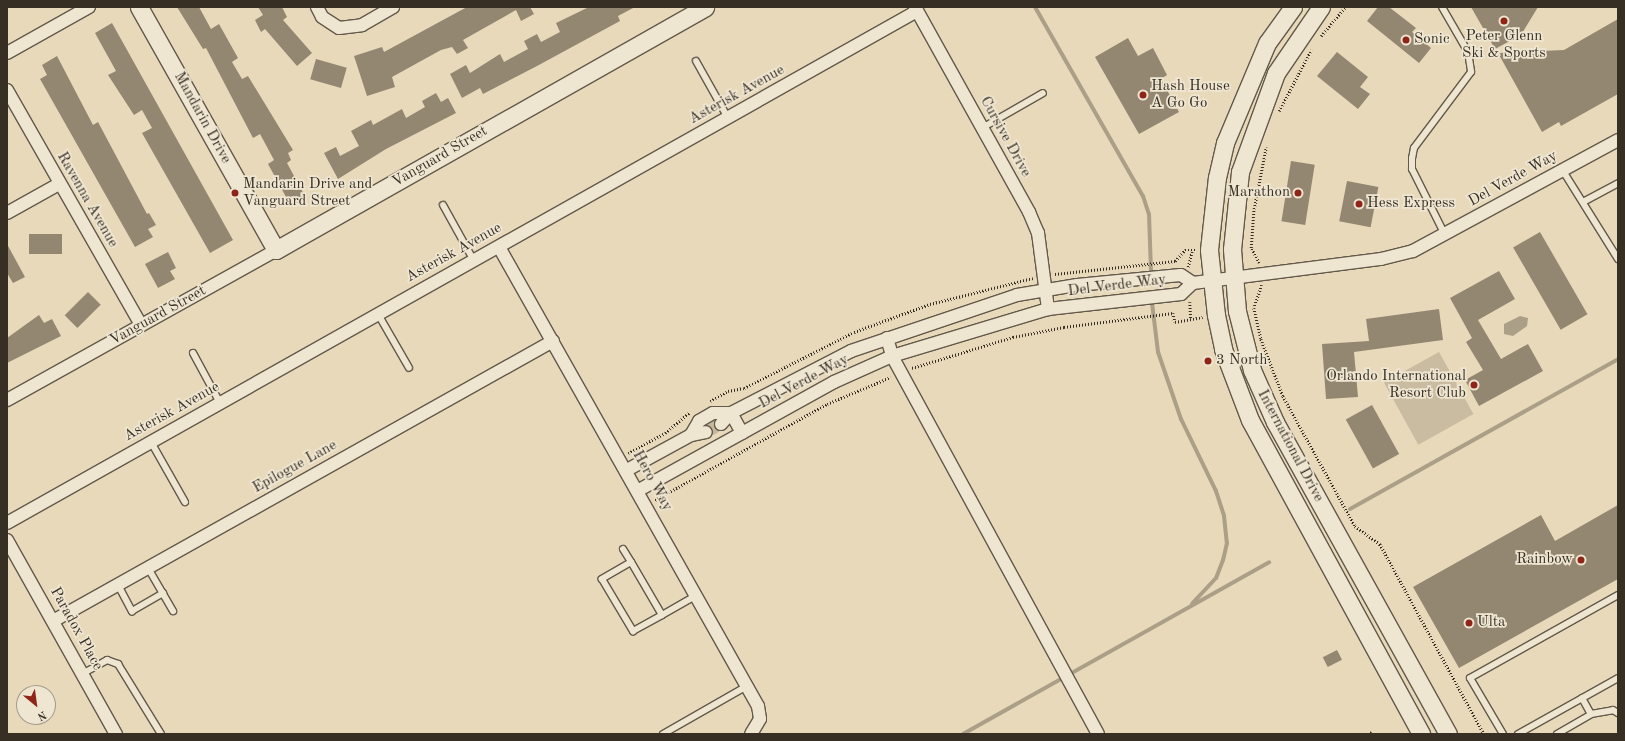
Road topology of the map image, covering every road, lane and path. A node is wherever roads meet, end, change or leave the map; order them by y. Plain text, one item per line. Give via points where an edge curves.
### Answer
1 (89, 7) edge
2 (139, 7) edge
3 (317, 7) edge
4 (393, 7) edge
5 (705, 7) edge
6 (1294, 7) edge
7 (1321, 7) edge
8 (1345, 7) edge
9 (1442, 7) edge
10 (916, 9) edge
11 (1319, 38) dead end
12 (1315, 44) dead end
13 (7, 53) edge
14 (696, 61) dead end
15 (7, 90) edge
16 (1043, 93) dead end
17 (1278, 114) dead end
18 (728, 118) junction
19 (982, 128) junction
20 (1618, 140) edge
21 (1268, 141) dead end
22 (1563, 171) junction
23 (1618, 183) edge
24 (59, 184) junction
25 (1584, 202) junction
26 (443, 205) dead end
27 (7, 213) edge
28 (1445, 235) junction
29 (499, 247) junction
30 (276, 250) junction
31 (1618, 259) edge
32 (474, 261) junction
33 (1261, 276) junction
34 (1233, 280) junction
35 (1211, 283) junction
36 (1193, 284) junction
37 (1046, 290) junction
38 (1048, 309) junction
39 (378, 314) junction
40 (141, 325) junction
41 (887, 338) junction
42 (553, 341) junction
43 (193, 353) dead end
44 (892, 356) junction
45 (409, 368) dead end
46 (7, 400) edge
47 (220, 403) junction
48 (731, 413) junction
49 (721, 424) tunnel mouth
50 (706, 432) tunnel mouth
51 (742, 433) junction
52 (691, 434) junction
53 (151, 442) junction
54 (627, 470) junction
55 (638, 490) junction
56 (185, 502) dead end
57 (7, 523) edge
58 (7, 540) edge
59 (623, 549) dead end
60 (631, 562) junction
61 (148, 568) junction
62 (118, 585) junction
63 (163, 593) junction
64 (697, 595) junction
65 (1618, 595) edge
66 (173, 611) dead end
67 (662, 615) junction
68 (52, 621) junction
69 (82, 674) junction
70 (1618, 678) edge
71 (747, 686) junction
72 (1582, 698) junction
73 (1618, 713) edge
74 (1591, 714) junction
75 (1372, 732) dead end
76 (116, 734) edge
77 (161, 734) edge
78 (663, 734) edge
79 (751, 734) edge
80 (1098, 734) edge
81 (1368, 734) edge
82 (1421, 734) edge
83 (1448, 734) edge
84 (1484, 734) edge
85 (1503, 734) edge
86 (1518, 734) edge
87 (1557, 734) edge

1 - 13 street
2 - 30 street, Mandarin Drive
3 - 4 street via 322,17 339,28 362,25
5 - 30 street, Vanguard Street
6 - 35 street, International Drive via 1267,43 1225,144 1212,210 1209,250
7 - 34 street, International Drive via 1276,73 1250,137 1235,205
8 - 11 path
9 - 28 lane via 1468,52 1471,72 1414,148 1412,169
10 - 18 street, Asterisk Avenue
10 - 19 street, Cursive Drive
12 - 17 path via 1292,81
14 - 18 lane
15 - 24 street, Ravenna Avenue
16 - 19 lane
18 - 29 street, Asterisk Avenue
19 - 37 street, Cursive Drive via 1038,233
20 - 22 street, Del Verde Way
21 - 33 path via 1257,181 1251,248 1258,256
22 - 25 lane
22 - 28 street, Del Verde Way
23 - 25 lane
24 - 27 street
24 - 40 street, Ravenna Avenue
25 - 31 lane
26 - 32 lane
28 - 33 street, Del Verde Way via 1413,251 1381,259
29 - 32 street, Asterisk Avenue
29 - 42 street, Hero Way
30 - 40 street, Vanguard Street
32 - 39 street, Asterisk Avenue
33 - 34 street, Del Verde Way
33 - 84 path via 1262,292 1256,298 1254,308 1261,339 1283,396 1355,526 1380,544
34 - 35 street, Del Verde Way
34 - 83 street, International Drive via 1244,344 1261,393
35 - 36 street, Del Verde Way
35 - 82 street, International Drive via 1224,348 1250,420
36 - 37 street, Del Verde Way via 1181,275
36 - 38 street, Del Verde Way via 1181,294
37 - 38 street, Cursive Drive
37 - 41 street, Del Verde Way via 1017,296
38 - 44 street, Del Verde Way
39 - 45 lane
39 - 47 street, Asterisk Avenue
40 - 46 street, Vanguard Street
41 - 44 street
41 - 48 street, Del Verde Way via 851,351
42 - 54 street, Hero Way
42 - 61 street, Epilogue Lane
43 - 47 lane
44 - 51 street, Del Verde Way via 834,382
44 - 80 street
47 - 53 street, Asterisk Avenue
48 - 49 street, Del Verde Way
48 - 51 street
48 - 52 street, Del Verde Way via 708,416 699,421
50 - 52 street, Del Verde Way
51 - 55 street, Del Verde Way
52 - 54 street, Del Verde Way
53 - 56 lane
53 - 57 street, Asterisk Avenue
54 - 55 street, Hero Way
55 - 64 street, Hero Way
58 - 68 street, Paradox Place
59 - 60 lane
60 - 67 lane
60 - 67 lane via 602,579 633,632
61 - 62 street, Epilogue Lane
61 - 63 lane
62 - 63 lane via 132,611
62 - 68 street, Epilogue Lane
63 - 66 lane
64 - 67 lane
64 - 71 street, Hero Way
65 - 85 lane via 1470,678
68 - 69 street, Paradox Place
69 - 76 street, Paradox Place
69 - 77 lane via 107,660 118,664
70 - 72 lane
71 - 78 lane
71 - 79 street, Hero Way via 758,706 760,719
72 - 74 lane
72 - 86 lane
73 - 74 lane via 1613,710
74 - 87 lane
75 - 81 path

